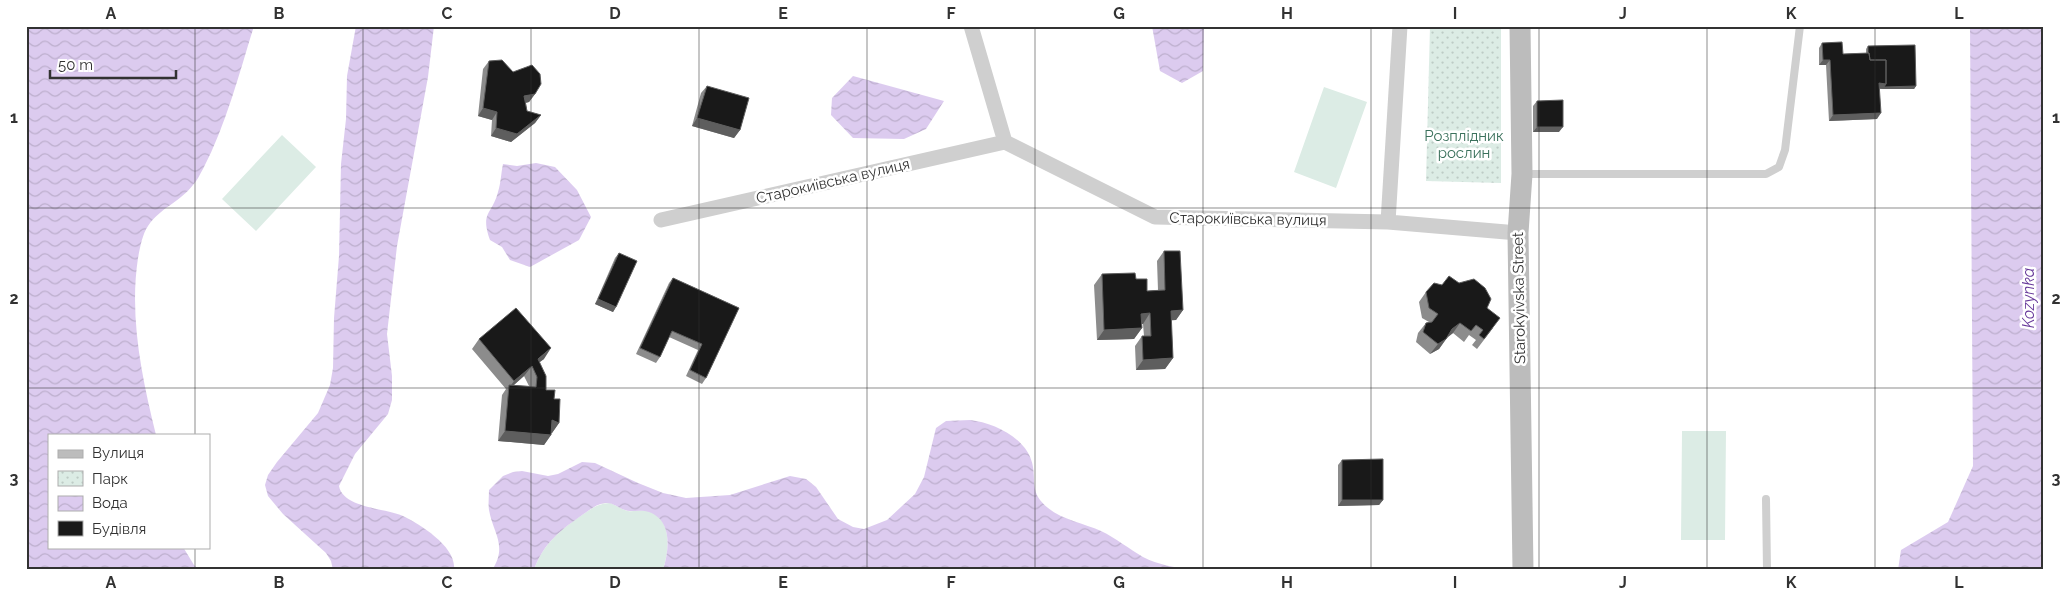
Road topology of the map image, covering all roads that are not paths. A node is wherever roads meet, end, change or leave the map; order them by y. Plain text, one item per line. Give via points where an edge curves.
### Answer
1 (971, 26) edge
2 (1400, 26) edge
3 (1520, 26) edge
4 (1800, 26) edge
5 (1005, 142) junction
6 (1522, 174) junction
7 (660, 220) dead end
8 (1388, 222) junction
9 (1518, 232) junction
10 (1766, 499) dead end
11 (1523, 570) edge
12 (1767, 570) edge

1 - 5 street
2 - 8 street
3 - 6 street, Starokyivska Street
4 - 6 lane via 1785,150 1780,167 1766,174
5 - 7 street, Старокиївська вулиця
5 - 8 street, Старокиївська вулиця via 1155,217
6 - 9 street, Starokyivska Street
8 - 9 street, Старокиївська вулиця
9 - 11 street, Starokyivska Street
10 - 12 lane

